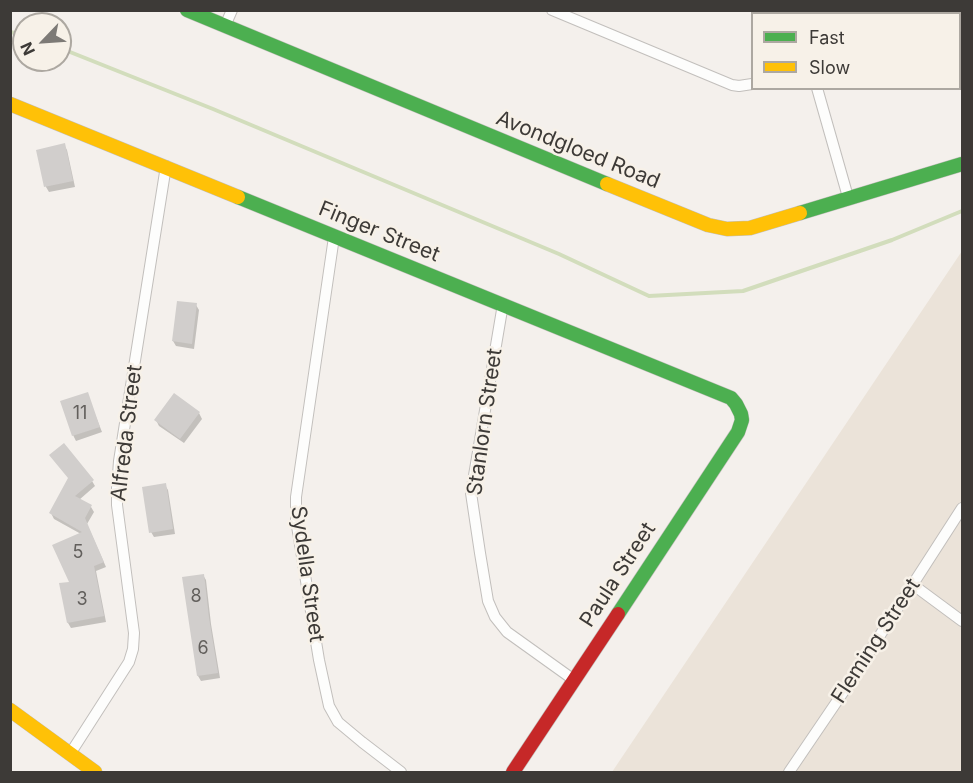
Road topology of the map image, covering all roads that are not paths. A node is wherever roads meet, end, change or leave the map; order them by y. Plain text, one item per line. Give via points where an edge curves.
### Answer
1 (187, 10) edge
2 (232, 10) edge
3 (552, 10) edge
4 (225, 26) junction
5 (751, 84) edge
6 (818, 90) edge
7 (10, 104) edge
8 (963, 164) edge
9 (166, 166) junction
10 (848, 197) junction
11 (334, 237) junction
12 (503, 304) junction
13 (731, 398) joint
14 (963, 508) edge
15 (912, 584) junction
16 (963, 621) edge
17 (574, 680) junction
18 (10, 710) edge
19 (70, 754) junction
20 (95, 772) edge
21 (401, 772) edge
22 (513, 772) edge
23 (789, 772) edge

1 - 4 street, Avondgloed Road
2 - 4 street
3 - 5 street via 720,81
4 - 10 street, Avondgloed Road via 708,225 727,230 750,228
6 - 10 street
7 - 9 street, Finger Street
8 - 10 street, Avondgloed Road
9 - 11 street, Finger Street
9 - 19 street, Alfreda Street via 117,477 133,649 129,662
11 - 12 street, Finger Street
11 - 21 street, Sydella Street via 296,497 296,520 329,706 342,726
12 - 13 street, Finger Street
12 - 17 street, Stanlorn Street via 471,493 488,601 507,632
13 - 17 street, Paula Street via 740,408 738,432
14 - 15 street, Fleming Street
15 - 16 street
15 - 23 street, Fleming Street
17 - 22 street, Paula Street
18 - 19 street
19 - 20 street

